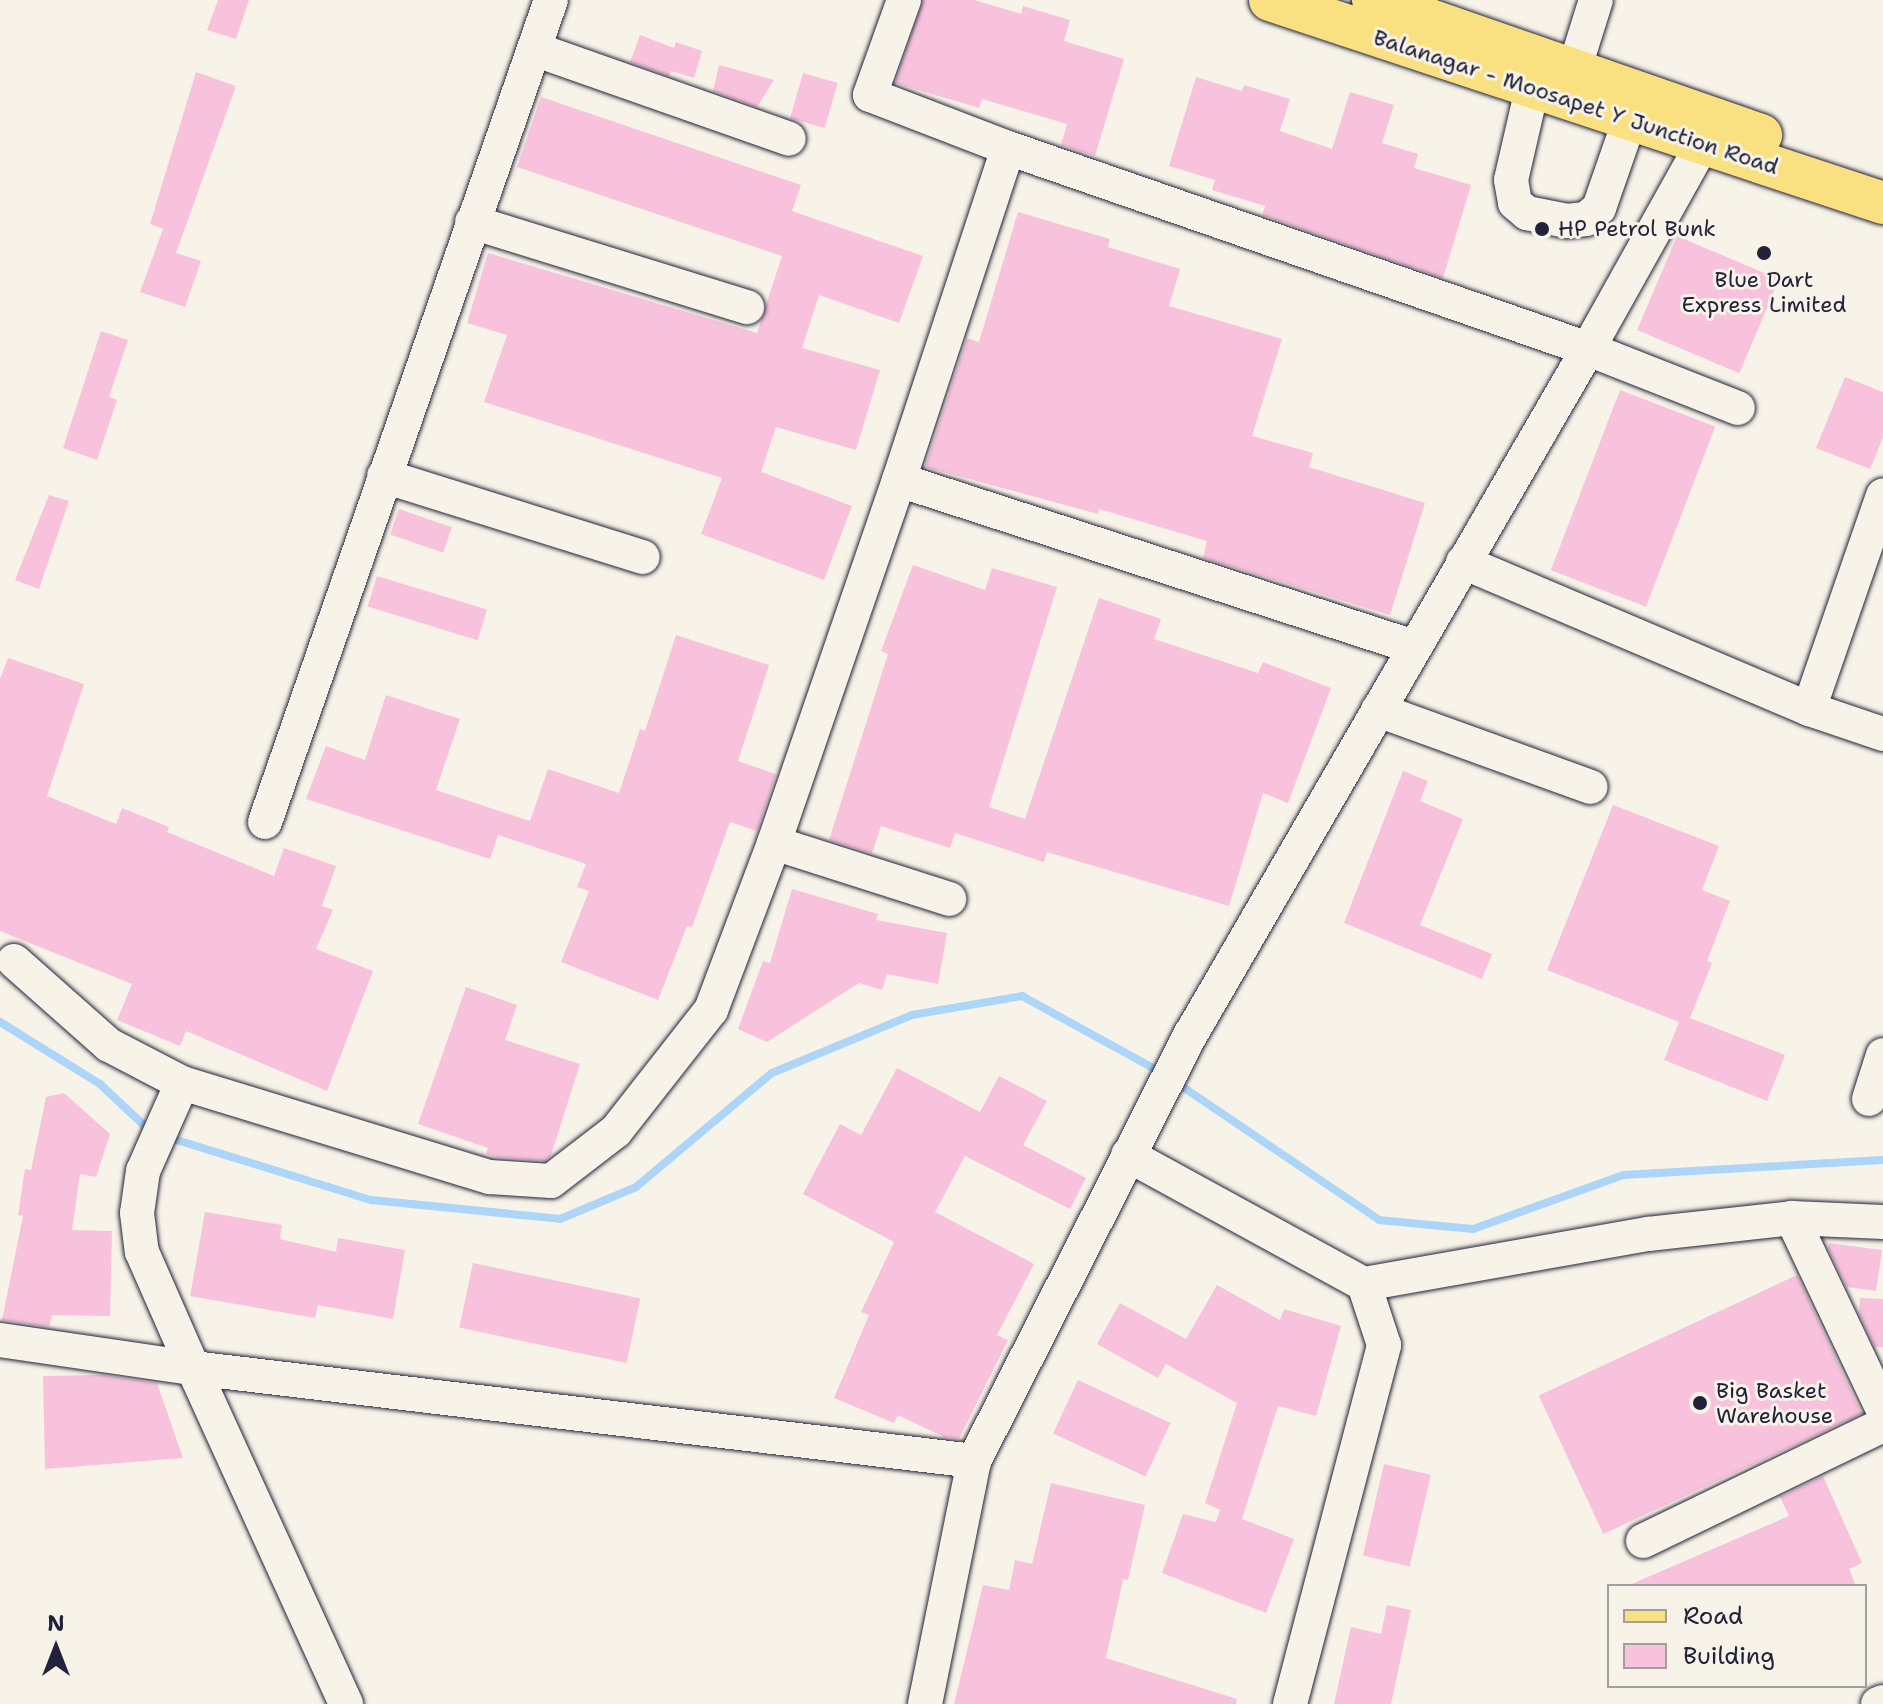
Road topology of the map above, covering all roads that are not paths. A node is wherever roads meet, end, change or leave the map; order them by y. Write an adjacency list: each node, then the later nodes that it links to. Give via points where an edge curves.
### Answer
1 (551, 0): 6 (street)
2 (904, 0): 12 (street, via 870,95)
3 (1270, 0): 8 (main road, Balanagar - Moosapet Y Junction Road)
4 (1373, 0): 7 (main road)
5 (1596, 0): 7 (street)
6 (534, 49): 10 (street); 15 (street)
7 (1574, 70): 13 (main road)
8 (1532, 89): 9 (main road, Balanagar - Moosapet Y Junction Road); 9 (street, via 1511,180 1515,203 1527,213 1567,221 1586,219 1599,208)
9 (1629, 122): 11 (main road, Balanagar - Moosapet Y Junction Road)
10 (789, 139)
11 (1702, 145): 14 (main road, Balanagar - Moosapet Y Junction Road); 17 (street)
12 (1008, 148): 17 (street); 20 (street)
13 (1883, 178)
14 (1883, 203)
15 (472, 222): 16 (street); 19 (street)
16 (747, 307)
17 (1588, 349): 18 (street); 23 (street)
18 (1738, 408)
19 (384, 476): 22 (street); 29 (street)
20 (899, 480): 24 (street); 30 (street)
21 (1883, 495): 25 (street)
22 (643, 557)
23 (1463, 562): 24 (street); 25 (street)
24 (1414, 647): 26 (street)
25 (1809, 709): 27 (street)
26 (1378, 710): 28 (street); 36 (street, via 1191,1034)
27 (1883, 734)
28 (1591, 787)
29 (265, 822)
30 (774, 843): 31 (street); 34 (street, via 711,1010 616,1131 551,1181 490,1177)
31 (949, 899)
32 (14, 961): 34 (street, via 109,1045)
33 (1883, 1055): 35 (street)
34 (182, 1083): 41 (street, via 143,1171 137,1213 142,1252)
35 (1869, 1099)
36 (1128, 1155): 39 (street); 44 (street)
37 (1792, 1218): 38 (street); 39 (street, via 1648,1234); 42 (street)
38 (1883, 1222)
39 (1364, 1284): 48 (street, via 1384,1345)
40 (0, 1340): 41 (street)
41 (193, 1368): 44 (street); 46 (street)
42 (1883, 1410)
43 (1883, 1425): 45 (street)
44 (974, 1461): 47 (street)
45 (1643, 1541)
46 (346, 1704)
47 (925, 1704)
48 (1290, 1704)

